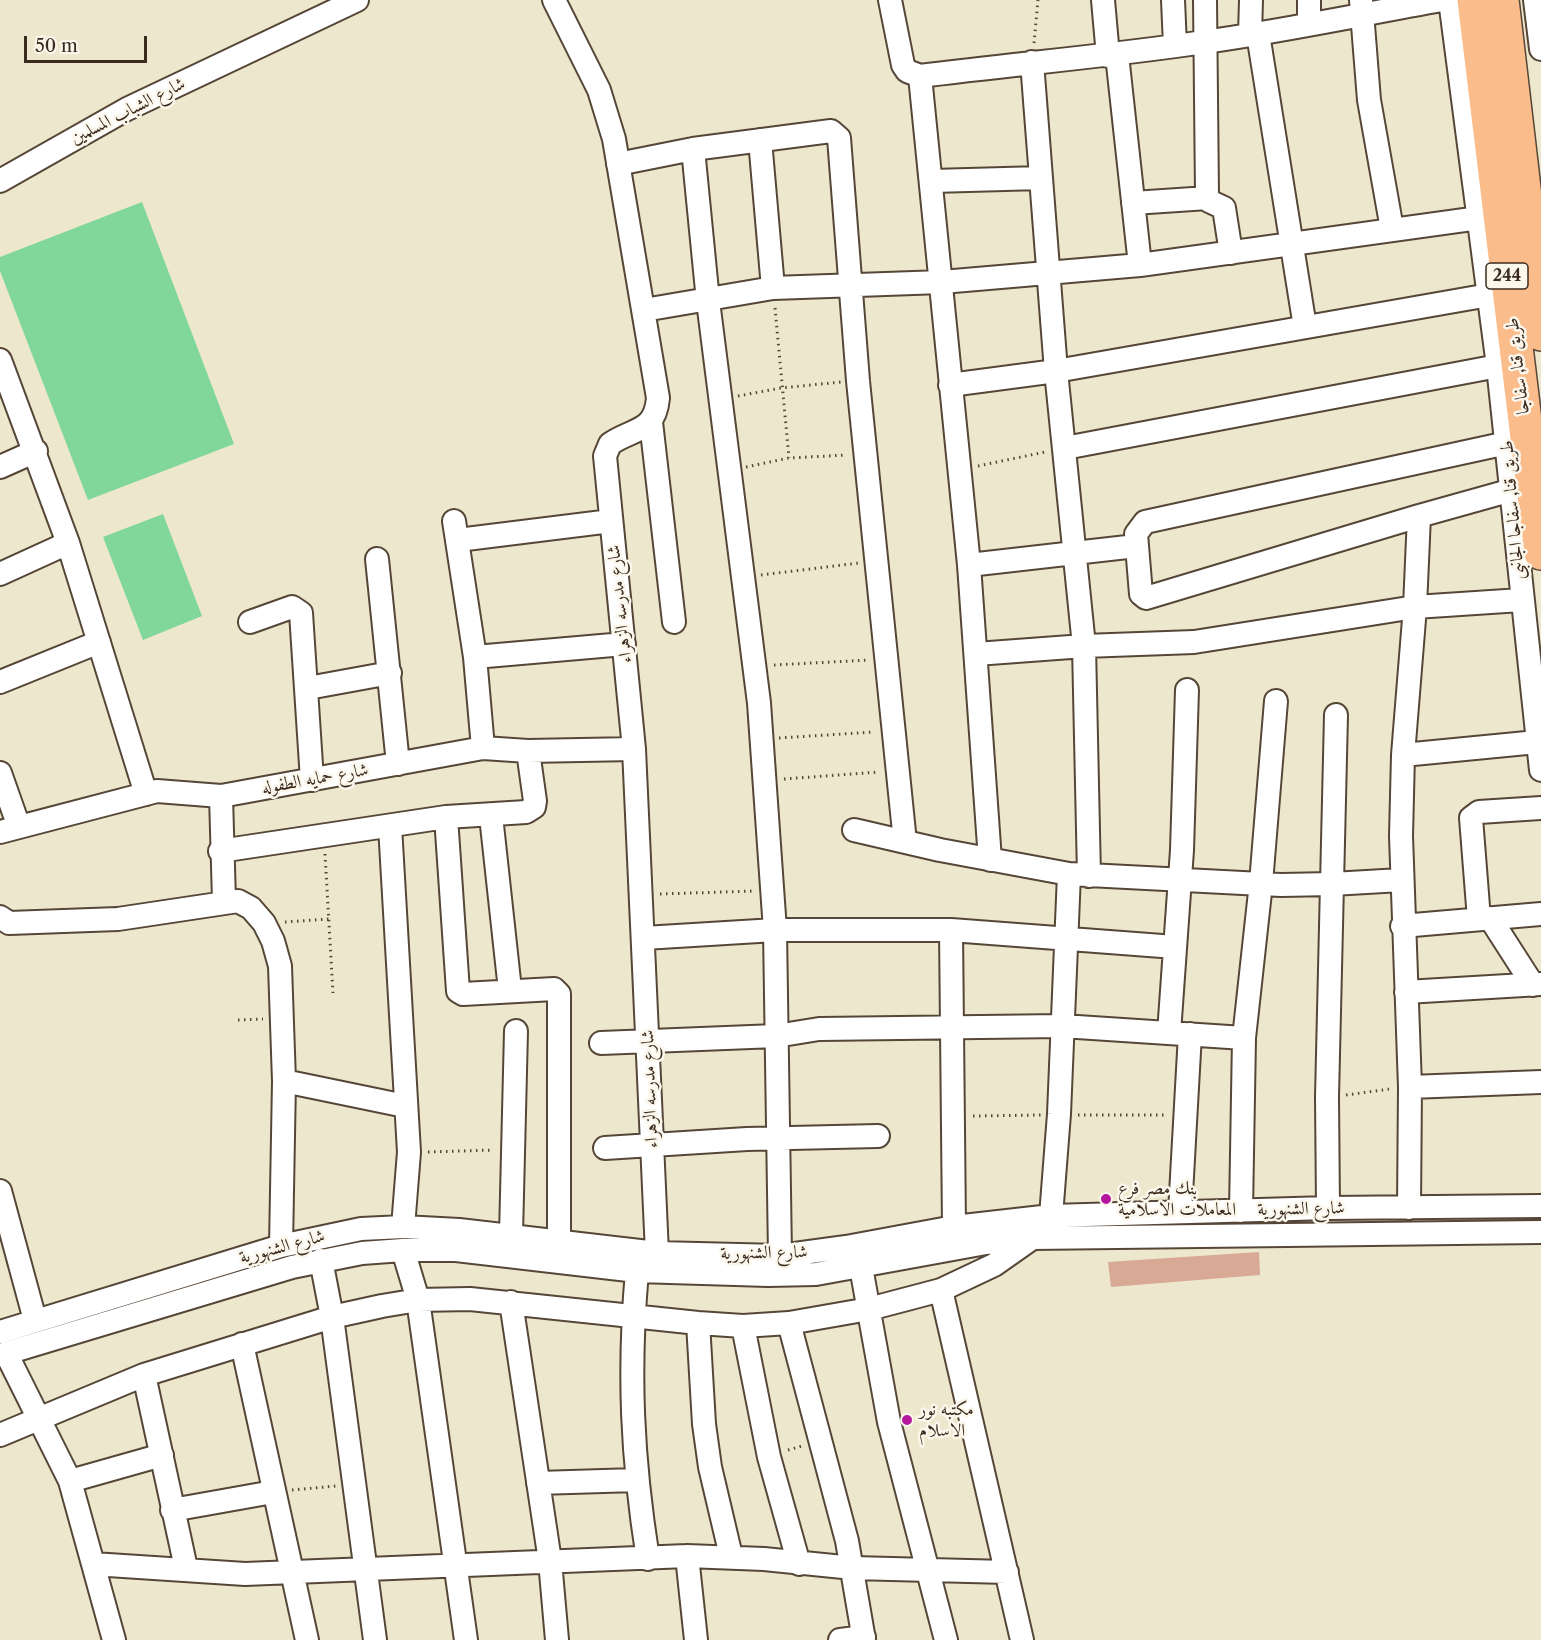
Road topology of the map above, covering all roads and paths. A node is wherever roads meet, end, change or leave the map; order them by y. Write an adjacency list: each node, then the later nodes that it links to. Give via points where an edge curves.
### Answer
1 (357, 0): 29 (street, شارع الشباب المسلمين, via 127,109)
2 (554, 0): 27 (street, via 599,90)
3 (890, 0): 23 (street, via 903,65)
4 (1038, 0): 22 (path)
5 (1103, 0): 21 (street)
6 (1173, 0): 19 (street)
7 (1205, 0): 18 (street)
8 (1251, 0): 17 (street)
9 (1309, 0): 16 (street)
10 (1442, 0): 15 (street)
11 (1450, 0): 33 (street, طريق قنا, سفاجا الجانبى)
12 (1474, 0): 69 (highway, طريق قنا, سفاجا / 244)
13 (1502, 0): 26 (highway, طريق قنا, سفاجا / 244)
14 (1535, 0): 20 (street)
15 (1361, 7): 16 (street); 34 (street, via 1369,100)
16 (1309, 24): 17 (street)
17 (1254, 35): 18 (street); 35 (street)
18 (1207, 42): 19 (street); 31 (street)
19 (1175, 46): 21 (street)
20 (1541, 49)
21 (1112, 55): 22 (street); 32 (street)
22 (1032, 62): 23 (street); 28 (street)
23 (920, 76): 30 (street)
24 (760, 140): 25 (street); 40 (street, via 831,131 839,138); 41 (street)
25 (693, 149): 27 (street); 43 (street)
26 (1531, 155): 46 (highway, طريق قنا, سفاجا / 244)
27 (618, 164): 44 (street)
28 (1041, 178): 30 (street); 38 (street)
29 (0, 181)
30 (932, 181): 39 (street)
31 (1208, 198): 32 (street); 36 (street, via 1224,208)
32 (1133, 203): 37 (street)
33 (1479, 218): 34 (street); 42 (street, طريق قنا, سفاجا الجانبى)
34 (1392, 229): 35 (street)
35 (1293, 242): 36 (street); 45 (street)
36 (1230, 253): 37 (street)
37 (1140, 265): 38 (street)
38 (1048, 273): 39 (street); 49 (street)
39 (942, 282): 40 (street); 51 (street)
40 (850, 286): 41 (street); 50 (street)
41 (773, 288): 43 (street); 52 (path)
42 (1489, 295): 45 (street); 48 (street, طريق قنا, سفاجا الجانبى)
43 (708, 301): 44 (street); 53 (street)
44 (644, 310): 54 (street, via 658,398)
45 (1305, 327): 49 (street)
46 (1541, 334)
47 (0, 360): 57 (street)
48 (1498, 366): 55 (street, طريق قنا, سفاجا الجانبى); 56 (street)
49 (1056, 371): 51 (street); 56 (street)
50 (858, 381): 52 (path); 58 (street)
51 (950, 385): 62 (street)
52 (781, 388): 53 (path); 59 (path)
53 (721, 399): 61 (street)
54 (651, 422): 65 (street, شارع مدرسه الزهراء, via 615,440 606,450); 78 (street)
55 (1507, 443): 63 (street, طريق قنا, سفاجا الجانبى); 67 (street, via 1145,522 1136,534)
56 (1065, 448): 62 (path); 68 (street)
57 (36, 451): 60 (street); 66 (street)
58 (866, 454): 59 (path); 71 (street)
59 (789, 458): 61 (path)
60 (0, 467)
61 (729, 470): 74 (street)
62 (960, 470): 72 (street)
63 (1512, 490): 64 (street); 75 (street, طريق قنا, سفاجا الجانبى)
64 (1419, 516): 67 (street, via 1146,598 1141,594); 76 (street)
65 (611, 521): 80 (street, شارع مدرسه الزهراء); 83 (street, via 456,531)
66 (68, 543): 73 (street); 79 (street)
67 (1136, 546): 68 (street)
68 (1074, 551): 72 (street); 81 (street)
69 (1541, 552)
70 (377, 559): 86 (street)
71 (876, 561): 74 (path); 84 (street)
72 (969, 565): 82 (street)
73 (0, 574)
74 (745, 578): 85 (street)
75 (1521, 600): 76 (street); 94 (street, طريق قنا, سفاجا الجانبى)
76 (1415, 607): 81 (street, via 1194,642); 98 (street)
77 (250, 622): 88 (street, via 298,608)
78 (674, 622)
79 (99, 642): 87 (street); 105 (street)
80 (624, 644): 83 (street); 96 (street, شارع مدرسه الزهراء)
81 (1084, 646): 82 (street); 117 (street)
82 (976, 654): 116 (street)
83 (475, 657): 95 (street)
84 (886, 660): 85 (path); 92 (street)
85 (756, 666): 93 (street)
86 (390, 673): 88 (street); 99 (street)
87 (0, 682)
88 (308, 688): 103 (street)
89 (1187, 690): 118 (street)
90 (1276, 702): 120 (street)
91 (1336, 715): 121 (street)
92 (894, 731): 93 (path); 101 (street)
93 (762, 738): 104 (street)
94 (1537, 742): 98 (street); 100 (street, طريق قنا, سفاجا الجانبى)
95 (483, 748): 97 (street, شارع حمايه الطفوله); 99 (street, شارع حمايه الطفوله)
96 (634, 749): 97 (street, شارع حمايه الطفوله); 123 (street, شارع مدرسه الزهراء)
97 (528, 751): 108 (street, via 534,807 526,812)
98 (1403, 755): 119 (street)
99 (398, 764): 103 (street, شارع حمايه الطفوله)
100 (1541, 770)
101 (899, 771): 104 (path); 114 (street)
102 (0, 774): 111 (street)
103 (312, 780): 106 (street, شارع حمايه الطفوله)
104 (764, 780): 122 (street)
105 (146, 794): 106 (street, شارع حمايه الطفوله, via 169,790); 111 (street, شارع حمايه الطفوله)
106 (220, 796): 115 (street)
107 (1541, 808): 127 (street, via 1479,812 1471,818)
108 (491, 816): 109 (street); 137 (street)
109 (446, 818): 110 (street); 137 (street, via 458,991 463,994)
110 (390, 826): 113 (street); 154 (street)
111 (10, 830)
112 (854, 830): 114 (street)
113 (324, 835): 115 (street); 128 (path)
114 (905, 842): 116 (street)
115 (220, 851): 124 (street)
116 (990, 860): 117 (street)
117 (1079, 875): 118 (street); 134 (street)
118 (1180, 878): 120 (street); 135 (street)
119 (1401, 880): 121 (street); 130 (street)
120 (1261, 884): 121 (street); 147 (street)
121 (1332, 884): 153 (street)
122 (772, 890): 123 (path); 131 (street)
123 (642, 894): 133 (street, شارع مدرسه الزهراء)
124 (224, 902): 126 (street, via 118,919 9,923); 129 (street, via 238,901 251,908)
125 (1541, 914): 127 (street)
126 (0, 917)
127 (1484, 918): 130 (street); 136 (street)
128 (329, 919): 129 (path); 139 (path)
129 (264, 923): 140 (street, via 280,966)
130 (1402, 926): 138 (street)
131 (775, 930): 132 (street); 133 (street); 146 (street)
132 (951, 930): 134 (street); 143 (street)
133 (644, 938): 148 (street, شارع مدرسه الزهراء)
134 (1065, 939): 135 (street); 142 (street)
135 (1175, 947): 145 (street)
136 (1537, 985): 138 (street)
137 (510, 990): 173 (street, via 554,989 559,994)
138 (1406, 992): 152 (street)
139 (333, 993)
140 (280, 1018): 141 (path); 150 (street)
141 (238, 1020)
142 (1062, 1026): 143 (street); 145 (street); 167 (street)
143 (954, 1027): 146 (street, via 819,1029); 168 (street)
144 (516, 1030): 159 (street)
145 (1180, 1034): 147 (street); 166 (street)
146 (776, 1036): 148 (street); 156 (street)
147 (1244, 1038): 165 (street)
148 (649, 1041): 149 (street); 157 (street, شارع مدرسه الزهراء)
149 (602, 1043)
150 (284, 1081): 154 (street); 174 (street)
151 (1541, 1082): 152 (street)
152 (1410, 1087): 153 (path); 164 (street)
153 (1327, 1097): 163 (street)
154 (405, 1106): 160 (street)
155 (878, 1136): 156 (street)
156 (776, 1138): 157 (street); 176 (street)
157 (652, 1145): 158 (street); 175 (street, شارع مدرسه الزهراء)
158 (605, 1148)
159 (514, 1150): 160 (path); 170 (street)
160 (409, 1152): 171 (street)
161 (0, 1191): 186 (street)
162 (1541, 1206): 164 (street, شارع الشنهورية)
163 (1329, 1208): 164 (street, شارع الشنهورية); 165 (street, شارع الشنهورية)
164 (1408, 1208)
165 (1241, 1211): 166 (street, شارع الشنهورية)
166 (1180, 1212): 167 (street, شارع الشنهورية)
167 (1051, 1216): 168 (street, شارع الشنهورية)
168 (954, 1227): 176 (street, شارع الشنهورية)
169 (1541, 1232): 172 (street, شارع الشنهورية)
170 (511, 1235): 171 (street, شارع الشنهورية); 173 (street, شارع الشنهورية)
171 (403, 1238): 174 (street, شارع الشنهورية, via 361,1229); 177 (street, شارع الشنهورية); 179 (street, شارع الشنهورية, via 456,1250); 181 (street)
172 (1032, 1238): 178 (street, شارع الشنهورية); 180 (street, via 993,1265)
173 (559, 1240): 175 (street, شارع الشنهورية)
174 (281, 1246): 186 (street, شارع الشنهورية)
175 (657, 1253): 176 (street, شارع الشنهورية)
176 (780, 1256)
177 (321, 1260): 185 (street); 191 (street, شارع الشنهورية)
178 (861, 1267): 179 (street, شارع الشنهورية, via 816,1274 768,1275); 183 (street)
179 (637, 1271): 184 (street)
180 (941, 1290): 183 (street); 216 (street)
181 (418, 1300): 182 (street); 185 (street); 210 (street)
182 (511, 1302): 184 (street); 200 (street)
183 (869, 1309): 188 (street); 214 (street, via 889,1422)
184 (633, 1316): 187 (street); 198 (street, via 632,1426)
185 (332, 1317): 190 (street); 201 (street)
186 (35, 1320): 191 (street, شارع الشنهورية)
187 (698, 1323): 189 (street); 205 (street, via 707,1446)
188 (789, 1323): 189 (street); 195 (street)
189 (743, 1326): 197 (street)
190 (242, 1344): 192 (street); 202 (street)
191 (2, 1347): 193 (street)
192 (144, 1375): 193 (street); 196 (street)
193 (39, 1420): 194 (street); 199 (street)
194 (0, 1435)
195 (820, 1440): 197 (path); 212 (street)
196 (162, 1455): 199 (street); 203 (street)
197 (769, 1456): 209 (street)
198 (636, 1480): 200 (street); 206 (street)
199 (70, 1481): 208 (street)
200 (538, 1483): 207 (street)
201 (356, 1484): 202 (path); 213 (street)
202 (273, 1492): 203 (street); 215 (street)
203 (172, 1510): 211 (street)
204 (687, 1556): 205 (street); 206 (street); 223 (street)
205 (731, 1556): 209 (street)
206 (648, 1559): 207 (street)
207 (550, 1562): 210 (street); 222 (street)
208 (93, 1564): 211 (street); 218 (street)
209 (799, 1564): 212 (street)
210 (455, 1566): 213 (street); 221 (street)
211 (186, 1568): 215 (street, via 245,1574)
212 (853, 1568): 214 (street); 217 (street)
213 (365, 1570): 215 (street); 220 (street)
214 (930, 1571): 216 (street); 225 (street)
215 (292, 1572): 219 (street)
216 (1007, 1572): 226 (street)
217 (864, 1639): 224 (street)
218 (114, 1640)
219 (307, 1640)
220 (375, 1640)
221 (466, 1640)
222 (557, 1640)
223 (696, 1640)
224 (840, 1640)
225 (946, 1640)
226 (1022, 1640)

